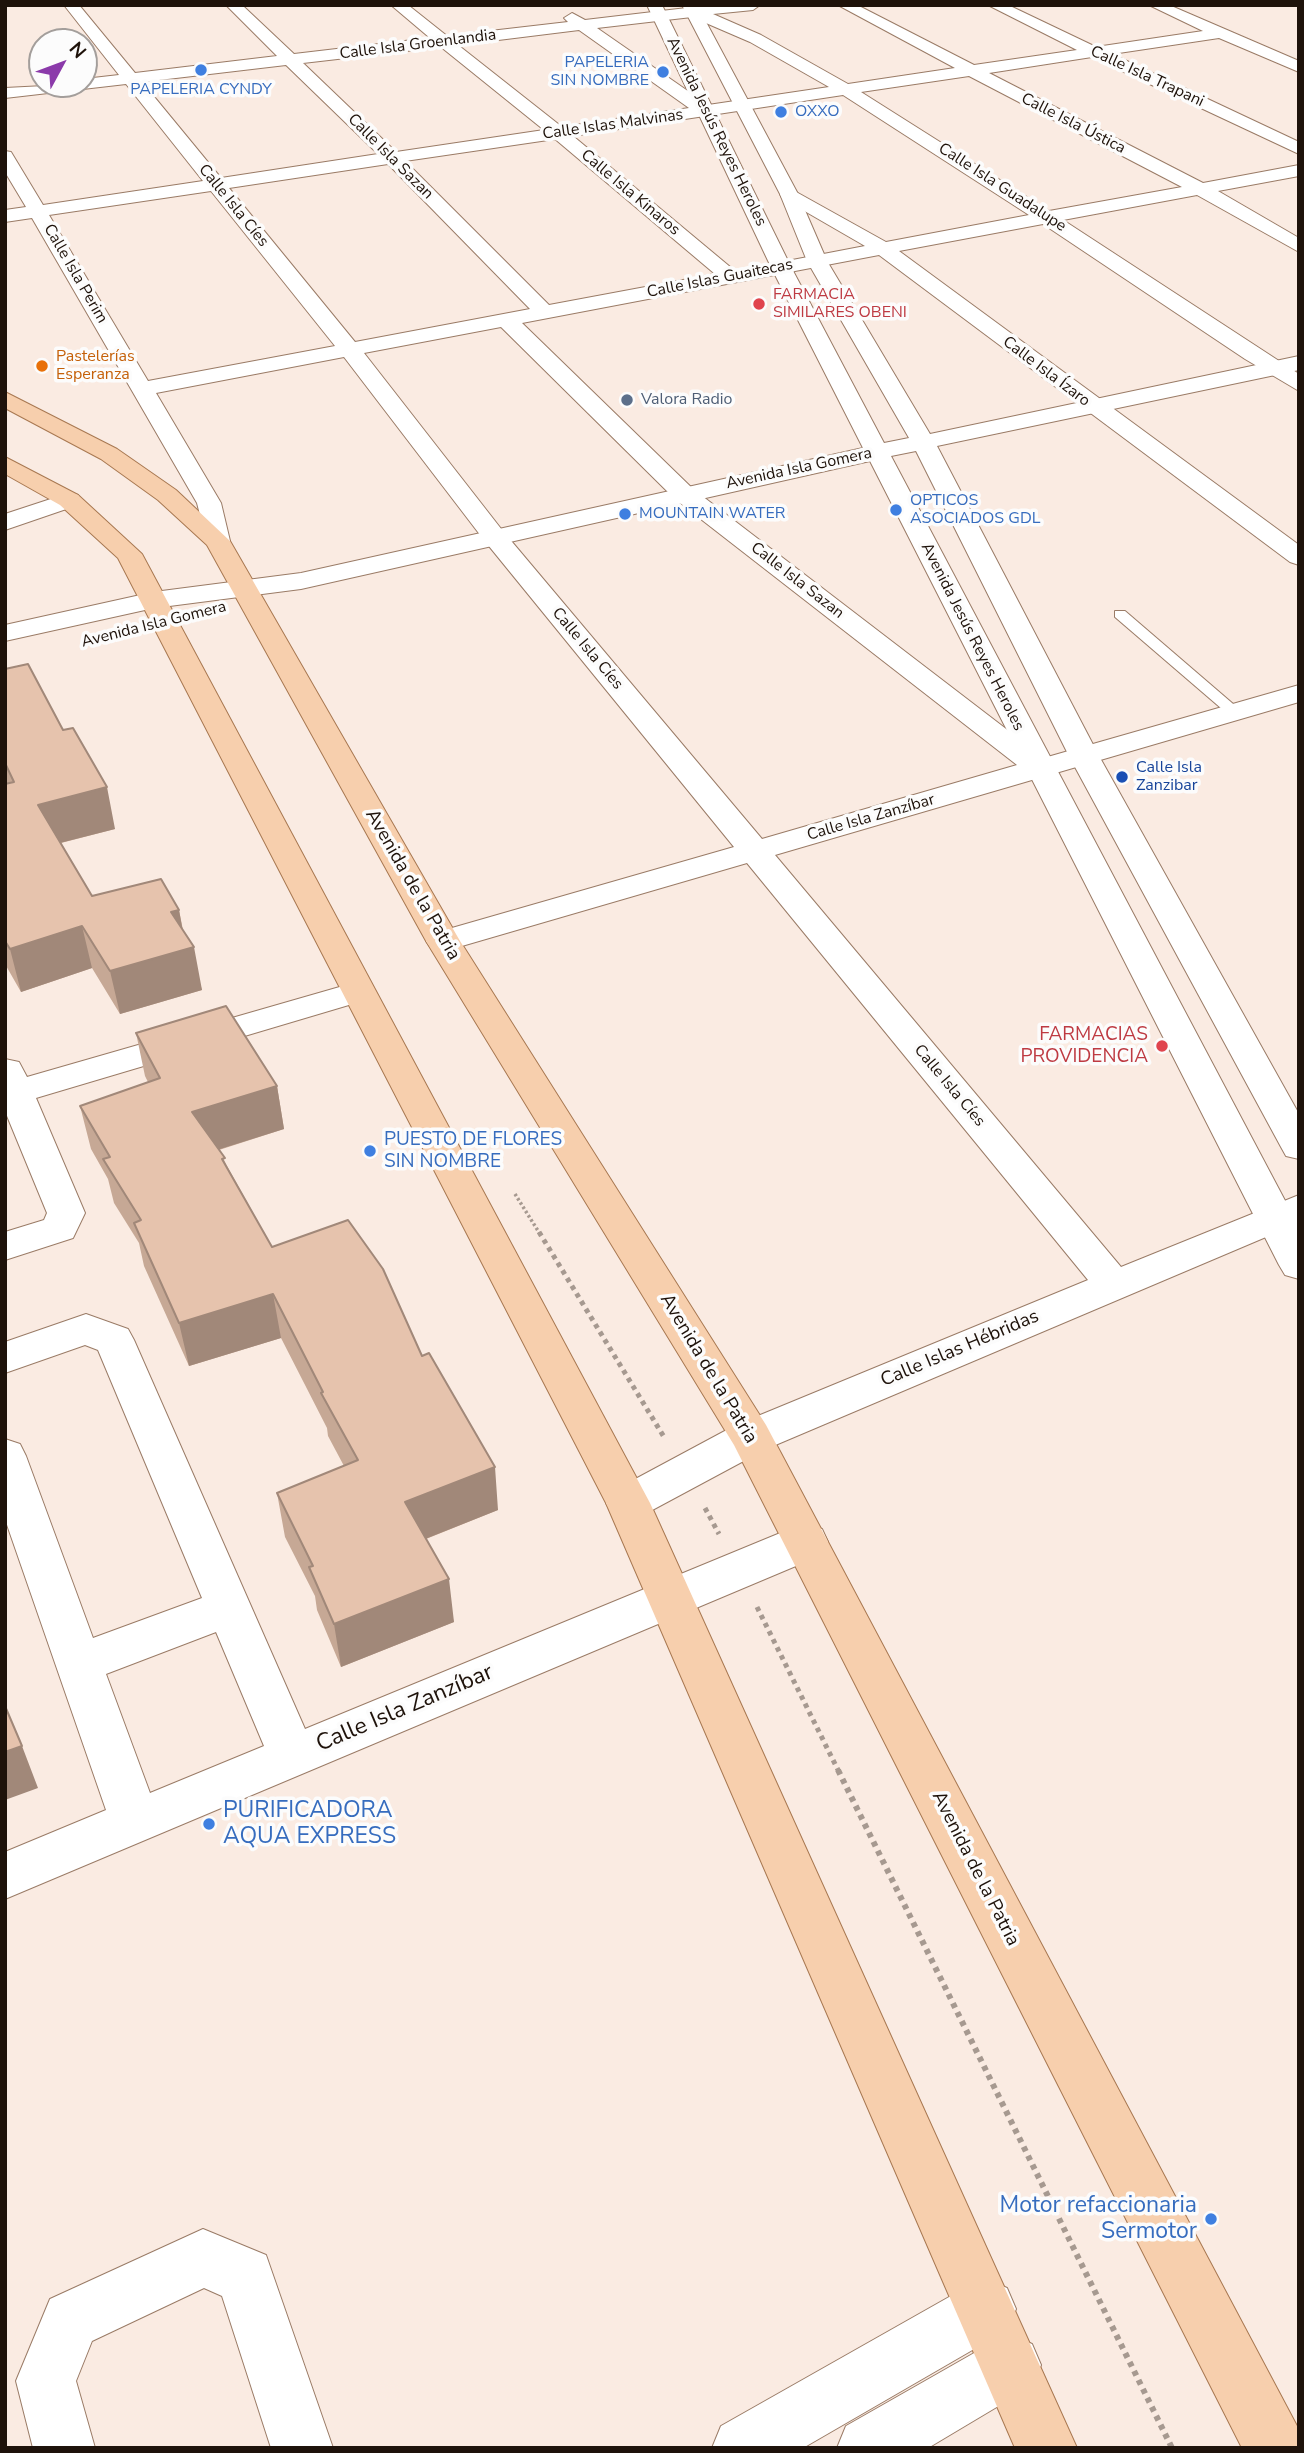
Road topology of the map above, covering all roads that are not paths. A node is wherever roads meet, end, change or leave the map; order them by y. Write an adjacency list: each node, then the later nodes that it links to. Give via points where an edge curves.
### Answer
1 (71, 5): 18 (street, Calle Isla Cíes)
2 (233, 5): 15 (street, Calle Isla Sazan)
3 (398, 5): 13 (street, Calle Isla Kinaros)
4 (753, 5): 8 (street, Calle Isla Groenlandia)
5 (845, 5): 17 (street, Calle Isla Ústica)
6 (995, 5): 14 (street, Calle Isla Trapani)
7 (1165, 6): 12 (street)
8 (691, 9): 9 (street, Calle Isla Groenlandia); 21 (street, Calle Isla Guadalupe, via 738,29); 23 (street, Avenida Jesús Reyes Heroles)
9 (657, 11): 11 (street, Calle Isla Groenlandia); 24 (street, Avenida Jesús Reyes Heroles)
10 (562, 12): 11 (street)
11 (582, 25): 13 (street, Calle Isla Groenlandia); 24 (street)
12 (1221, 33): 14 (street, Calle Islas Malvinas); 16 (street)
13 (442, 42): 15 (street, Calle Isla Groenlandia); 25 (street, Calle Isla Kinaros)
14 (1094, 52): 17 (street, Calle Islas Malvinas); 26 (street, Calle Isla Trapani)
15 (292, 60): 18 (street, Calle Isla Groenlandia); 28 (street, Calle Isla Sazan)
16 (1299, 67)
17 (970, 71): 21 (street, Calle Islas Malvinas); 31 (street, Calle Isla Ústica)
18 (131, 78): 19 (street, Calle Isla Groenlandia); 30 (street, Calle Isla Cíes)
19 (98, 82)
20 (28, 90): 22 (street, Calle Isla Groenlandia)
21 (846, 90): 23 (street, Calle Islas Malvinas); 35 (street, Calle Isla Guadalupe)
22 (5, 93)
23 (743, 105): 24 (street, Calle Islas Malvinas); 32 (street, Avenida Jesús Reyes Heroles)
24 (705, 111): 25 (street, Calle Islas Malvinas); 39 (street, Avenida Jesús Reyes Heroles)
25 (559, 133): 28 (street, Calle Islas Malvinas); 40 (street, Calle Isla Kinaros)
26 (1299, 149)
27 (5, 156): 33 (street, Calle Isla Perim)
28 (392, 158): 30 (street, Calle Islas Malvinas); 41 (street, Calle Isla Sazan)
29 (1299, 170): 31 (street, Calle Islas Guaitecas)
30 (216, 184): 33 (street, Calle Islas Malvinas); 43 (street, Calle Isla Cíes)
31 (1199, 188): 35 (street, Calle Islas Guaitecas); 36 (street, Calle Isla Ústica)
32 (789, 194): 37 (street, Calle Isla Ízaro); 38 (street, Avenida Jesús Reyes Heroles)
33 (39, 211): 34 (street, Calle Islas Malvinas); 47 (street, Calle Isla Perim)
34 (5, 216)
35 (1048, 217): 37 (street, Calle Islas Guaitecas); 45 (street, Calle Isla Guadalupe)
36 (1299, 246)
37 (882, 248): 38 (street, Calle Islas Guaitecas); 49 (street, Calle Isla Ízaro)
38 (817, 261): 39 (street, Calle Islas Guaitecas); 50 (street, Avenida Jesús Reyes Heroles)
39 (782, 267): 40 (street, Calle Islas Guaitecas); 51 (street, Avenida Jesús Reyes Heroles)
40 (730, 277): 41 (street, Calle Islas Guaitecas)
41 (544, 312): 42 (street, Calle Islas Guaitecas)
42 (506, 320): 43 (street, Calle Islas Guaitecas); 53 (street, Calle Isla Sazan)
43 (349, 349): 47 (street, Calle Islas Guaitecas); 56 (street, Calle Isla Cíes)
44 (1299, 363): 45 (street, Avenida Isla Gomera)
45 (1275, 369): 46 (street, Calle Isla Guadalupe); 49 (street, Avenida Isla Gomera)
46 (1299, 384)
47 (141, 389): 57 (street, Calle Isla Perim, via 209,503)
48 (5, 400): 57 (main road, Avenida de la Patria, via 109,454 167,495)
49 (1093, 407): 50 (street, Avenida Isla Gomera); 58 (street, Calle Isla Ízaro)
50 (923, 442): 51 (street, Avenida Isla Gomera); 65 (street, Avenida Jesús Reyes Heroles)
51 (877, 452): 53 (street, Avenida Isla Gomera); 66 (street, Avenida Jesús Reyes Heroles)
52 (5, 464): 54 (main road)
53 (684, 494): 56 (street, Avenida Isla Gomera); 66 (street, Calle Isla Sazan)
54 (69, 500): 55 (street); 61 (main road, via 128,554)
55 (5, 523)
56 (493, 535): 59 (street, Avenida Isla Gomera); 67 (street, Calle Isla Cíes)
57 (217, 541): 59 (main road, Avenida de la Patria)
58 (1299, 557)
59 (248, 594): 61 (street, Avenida Isla Gomera); 68 (main road, Avenida de la Patria)
60 (1120, 614): 64 (lane)
61 (152, 618): 62 (street, Avenida Isla Gomera); 69 (main road)
62 (5, 633)
63 (1299, 693): 64 (street, Calle Isla Zanzíbar)
64 (1234, 712): 65 (street, Calle Isla Zanzíbar)
65 (1084, 756): 66 (street, Calle Isla Zanzíbar); 71 (street, Avenida Jesús Reyes Heroles)
66 (1040, 769): 67 (street, Calle Isla Zanzíbar); 72 (street, Avenida Jesús Reyes Heroles)
67 (755, 852): 68 (street, Calle Isla Zanzíbar); 75 (street, Calle Isla Cíes)
68 (443, 941): 77 (main road, Avenida de la Patria)
69 (352, 983): 70 (street); 79 (main road)
70 (9, 1077): 73 (street, via 66,1213 59,1229)
71 (1299, 1147)
72 (1287, 1214): 74 (street, Avenida Jesús Reyes Heroles); 75 (street, Calle Islas Hébridas)
73 (5, 1246)
74 (1299, 1265)
75 (1114, 1285): 77 (street, Calle Islas Hébridas)
76 (5, 1358): 82 (street, via 86,1329 114,1340)
77 (751, 1437): 79 (street, Calle Islas Hébridas); 80 (main road, Avenida de la Patria)
78 (5, 1456): 83 (street)
79 (628, 1503): 81 (main road)
80 (806, 1542): 81 (street, Calle Isla Zanzíbar); 94 (main road, Avenida de la Patria)
81 (670, 1599): 84 (street, Calle Isla Zanzíbar); 87 (main road)
82 (229, 1607): 83 (street); 84 (street)
83 (79, 1664): 85 (street)
84 (292, 1755): 85 (street, Calle Isla Zanzíbar)
85 (135, 1821): 86 (street, Calle Isla Zanzíbar)
86 (5, 1876)
87 (986, 2309): 88 (main road); 91 (street)
88 (1011, 2365): 92 (street); 93 (main road)
89 (64, 2448): 90 (street, via 46,2381 71,2320 203,2258 244,2276)
90 (302, 2448)
91 (743, 2448)
92 (868, 2448)
93 (1046, 2448)
94 (1275, 2448)

